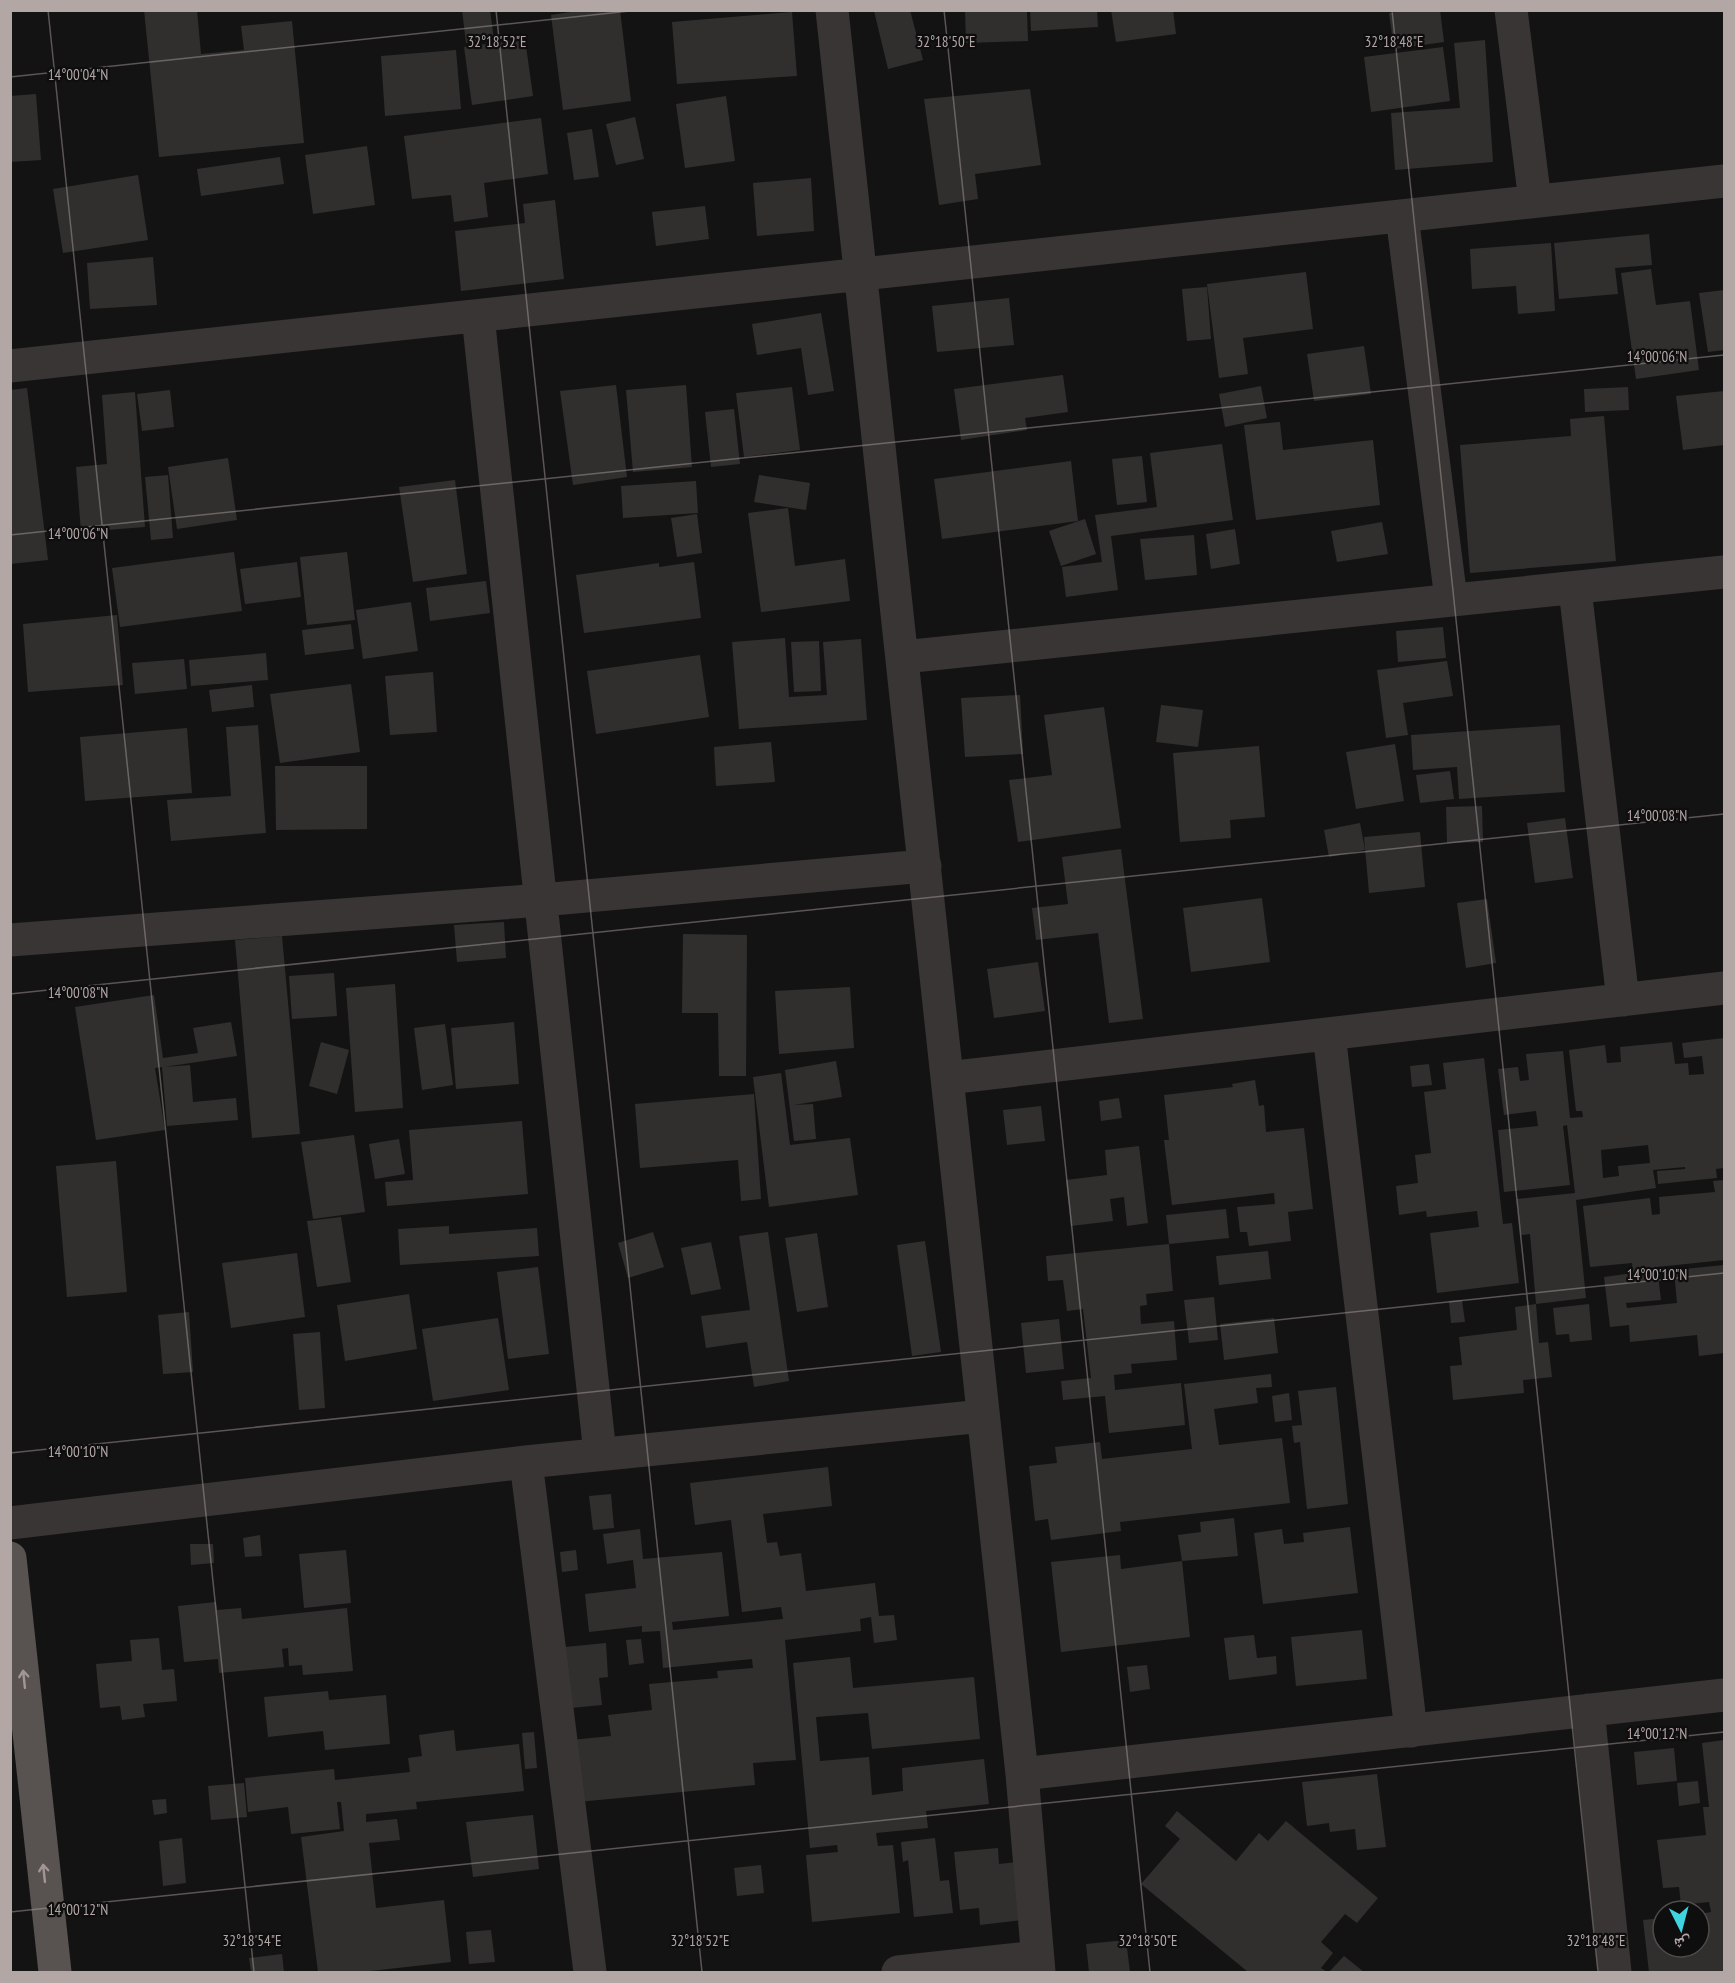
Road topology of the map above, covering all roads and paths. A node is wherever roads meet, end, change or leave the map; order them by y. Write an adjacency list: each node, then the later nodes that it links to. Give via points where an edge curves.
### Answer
1 (832, 10): 6 (street)
2 (1511, 10): 4 (street)
3 (1725, 181): 4 (street)
4 (1535, 201): 5 (street)
5 (1402, 216): 6 (street); 11 (street)
6 (862, 274): 7 (street); 12 (street)
7 (478, 316): 8 (street); 14 (street)
8 (10, 366)
9 (1725, 572): 10 (street)
10 (1575, 588): 11 (street); 17 (street)
11 (1451, 599): 12 (street)
12 (903, 657): 13 (street)
13 (925, 866): 14 (street); 19 (street)
14 (541, 900): 15 (street); 21 (street)
15 (10, 940)
16 (1725, 988): 17 (street)
17 (1623, 1000): 18 (street)
18 (1329, 1034): 19 (street); 27 (street)
19 (947, 1078): 20 (street)
20 (983, 1416): 21 (street); 28 (street)
21 (600, 1454): 22 (street)
22 (526, 1462): 23 (street); 31 (street)
23 (10, 1523)
24 (10, 1558): 30 (main road, one-way to 24)
25 (1725, 1695): 26 (street)
26 (1588, 1710): 27 (street); 33 (street)
27 (1411, 1731): 28 (street)
28 (1022, 1774): 29 (street)
29 (1038, 1965): 32 (street)
30 (55, 1972)
31 (590, 1972)
32 (898, 1972)
33 (1615, 1972)

